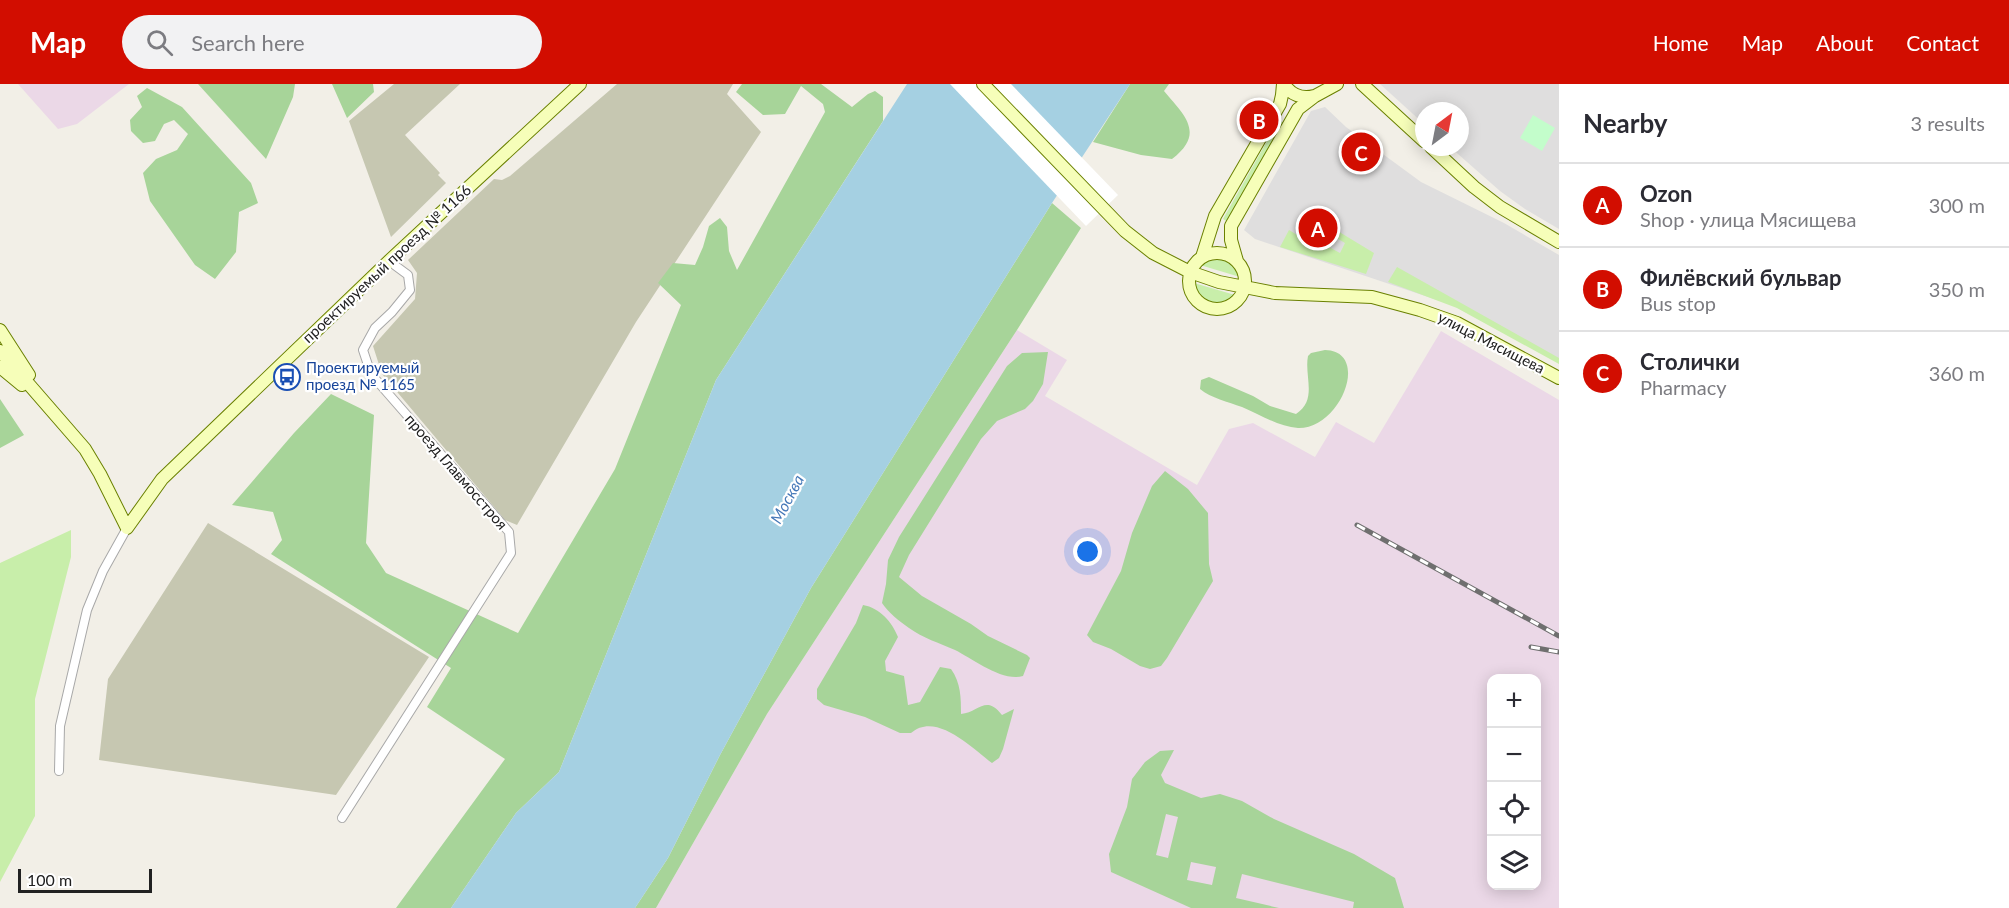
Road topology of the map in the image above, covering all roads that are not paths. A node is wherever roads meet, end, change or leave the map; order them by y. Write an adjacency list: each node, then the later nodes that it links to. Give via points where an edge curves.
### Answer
1 (580, 84): 11 (street, проектируемый проезд № 1166)
2 (984, 84): 13 (street, улица Мясищева, via 1139,243)
3 (1283, 84): 6 (street, via 1300,97); 10 (street, via 1280,104 1215,216)
4 (1337, 84): 6 (street)
5 (1362, 84): 7 (street)
6 (1322, 91): 12 (street, via 1298,109 1232,226)
7 (1415, 133)
8 (1441, 156): 9 (street, via 1500,207)
9 (1559, 242)
10 (1202, 256): 12 (street, via 1221,253); 13 (street)
11 (389, 261): 20 (street, проектируемый проезд № 1166, via 162,479); 22 (street, проезд Главмосстроя, via 408,275 410,290 375,328 363,350 370,374 509,532 511,553)
12 (1237, 261): 14 (street, via 1244,270)
13 (1190, 272): 14 (street, улица Мясищева); 14 (street, via 1191,291 1209,308 1227,308 1240,298)
14 (1244, 288): 18 (street, улица Мясищева, via 1300,295 1372,297 1420,310 1457,323)
15 (0, 330): 19 (street)
16 (0, 351): 19 (street)
17 (0, 367): 19 (street)
18 (1559, 378)
19 (52, 412): 20 (street, via 85,449)
20 (127, 528): 21 (street, via 87,610 60,726)
21 (59, 771)
22 (342, 818)

